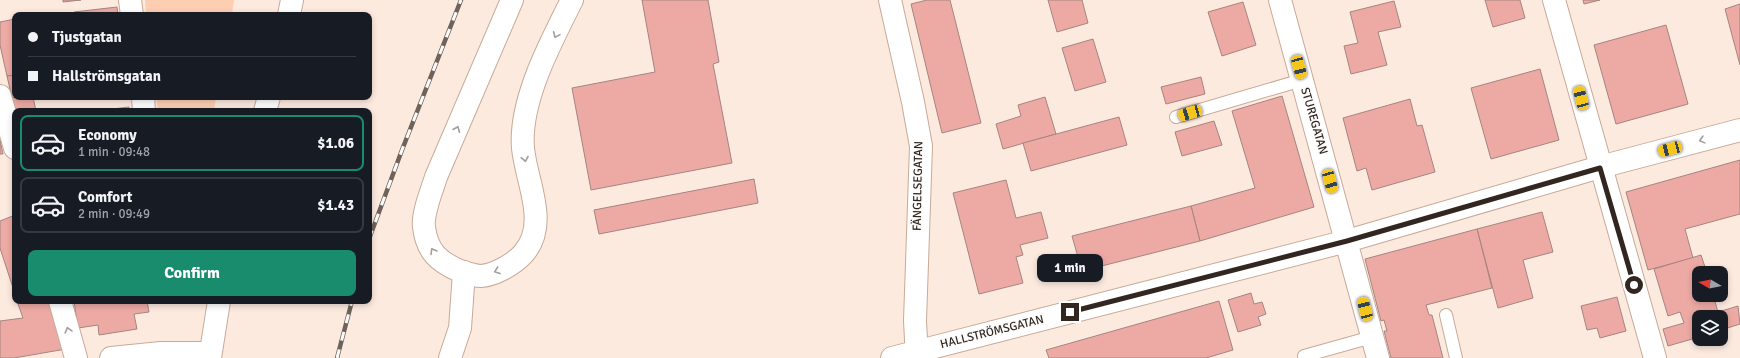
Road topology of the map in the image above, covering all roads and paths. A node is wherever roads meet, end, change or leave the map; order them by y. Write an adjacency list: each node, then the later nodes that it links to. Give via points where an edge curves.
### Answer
1 (130, 0): 8 (street)
2 (292, 0): 9 (street)
3 (512, 0): 17 (street, one-way to 3, via 442,263 434,255 424,226 428,202 436,177)
4 (572, 0): 17 (street, one-way to 17, via 529,96 524,120 523,148 535,208 535,229 531,242 523,254 502,270 480,276)
5 (890, 0): 22 (street, FÄNGELSEGATAN, via 921,146 916,268)
6 (1280, 0): 10 (street, STUREGATAN)
7 (1554, 0): 15 (street)
8 (132, 12)
9 (290, 12)
10 (1302, 80): 12 (lane); 16 (street, STUREGATAN)
11 (0, 96): 14 (street)
12 (1176, 117)
13 (1740, 130): 15 (street, HALLSTRÖMSGATAN, one-way to 15)
14 (12, 138)
15 (1600, 168): 16 (street, HALLSTRÖMSGATAN); 31 (street)
16 (1347, 241): 21 (street, STUREGATAN); 22 (street, HALLSTRÖMSGATAN)
17 (464, 272): 26 (street, via 460,328)
18 (61, 304): 24 (street, one-way to 18)
19 (219, 304): 23 (street)
20 (1446, 315): 30 (lane)
21 (1372, 336): 28 (lane); 29 (street, STUREGATAN)
22 (916, 355): 27 (street, HALLSTRÖMSGATAN)
23 (210, 356): 25 (street, via 161,353)
24 (76, 358)
25 (110, 358)
26 (450, 358)
27 (892, 358)
28 (1304, 358)
29 (1378, 358)
30 (1456, 358)
31 (1655, 358)

